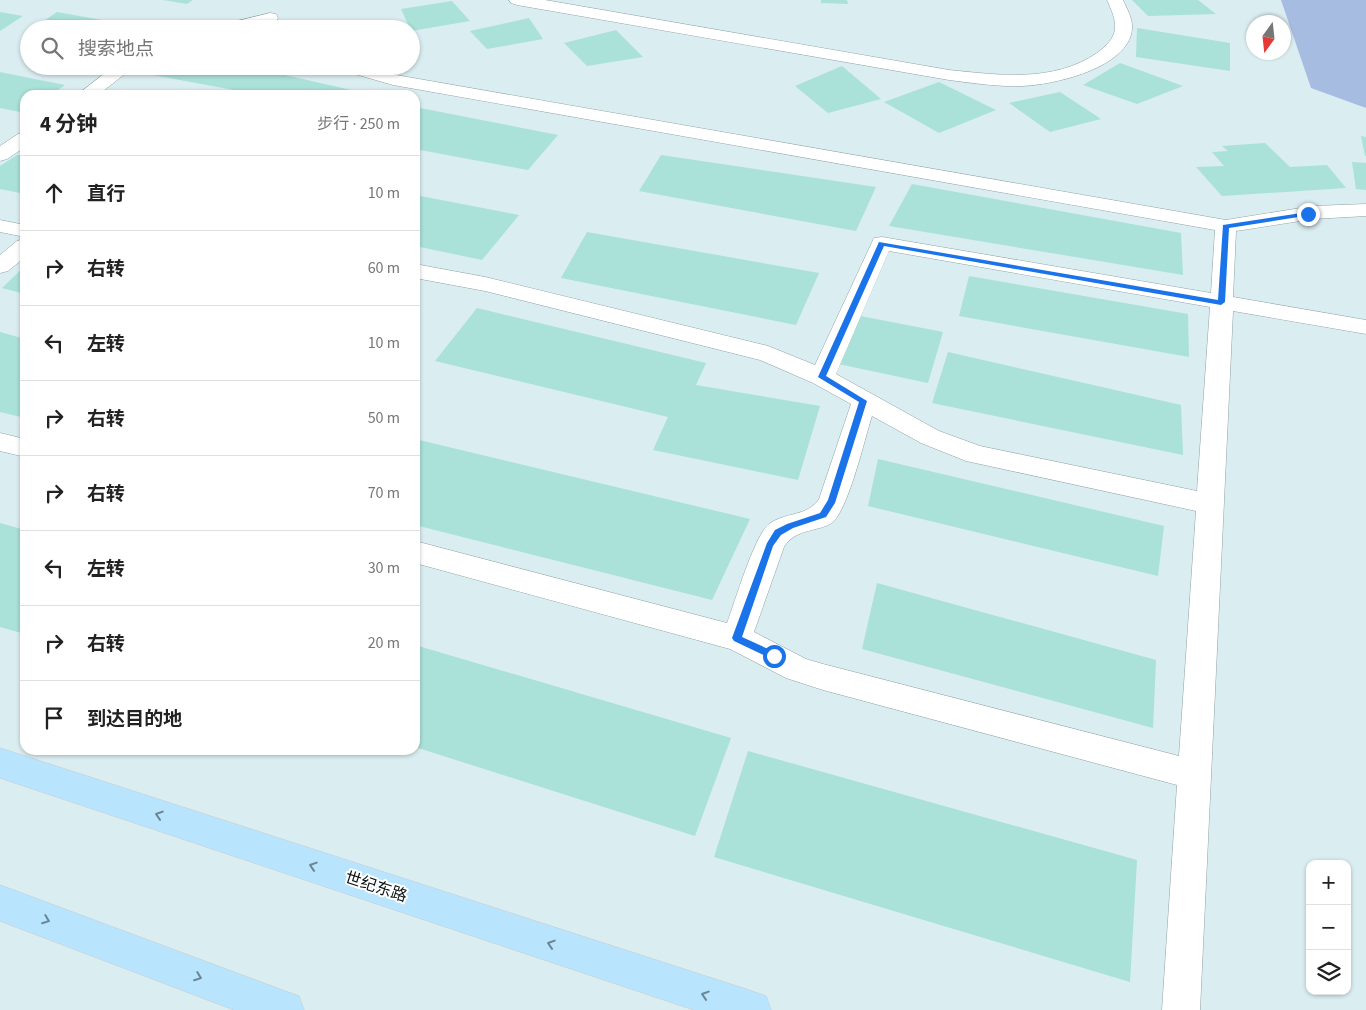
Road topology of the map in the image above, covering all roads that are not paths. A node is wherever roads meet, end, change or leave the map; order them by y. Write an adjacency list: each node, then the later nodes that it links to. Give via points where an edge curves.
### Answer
1 (517, 0): 2 (street, via 950,75 999,80 1060,76 1090,65 1111,51 1123,34 1123,19)
2 (1115, 0)
3 (114, 75): 5 (street)
4 (377, 75): 8 (street)
5 (93, 90)
6 (1366, 210): 8 (street, via 1308,214)
7 (0, 226): 9 (street)
8 (1226, 226): 13 (street)
9 (20, 230)
10 (20, 250): 11 (street)
11 (0, 266)
12 (420, 271): 15 (street, via 768,354)
13 (1221, 302): 14 (street); 15 (street, via 882,243); 19 (street)
14 (1366, 327)
15 (822, 377): 16 (street)
16 (864, 401): 19 (street, via 930,437 975,454); 21 (street, via 832,501 823,515 778,532 770,545)
17 (0, 442): 18 (street)
18 (20, 447)
19 (1210, 504): 23 (street)
20 (420, 553): 21 (street)
21 (737, 638): 23 (street, via 797,669)
22 (0, 763): 26 (main road, 世纪东路, one-way to 22)
23 (1195, 775): 27 (street)
24 (0, 903): 25 (main road, one-way to 25)
25 (266, 1007)
26 (752, 1010)
27 (1180, 1010)

